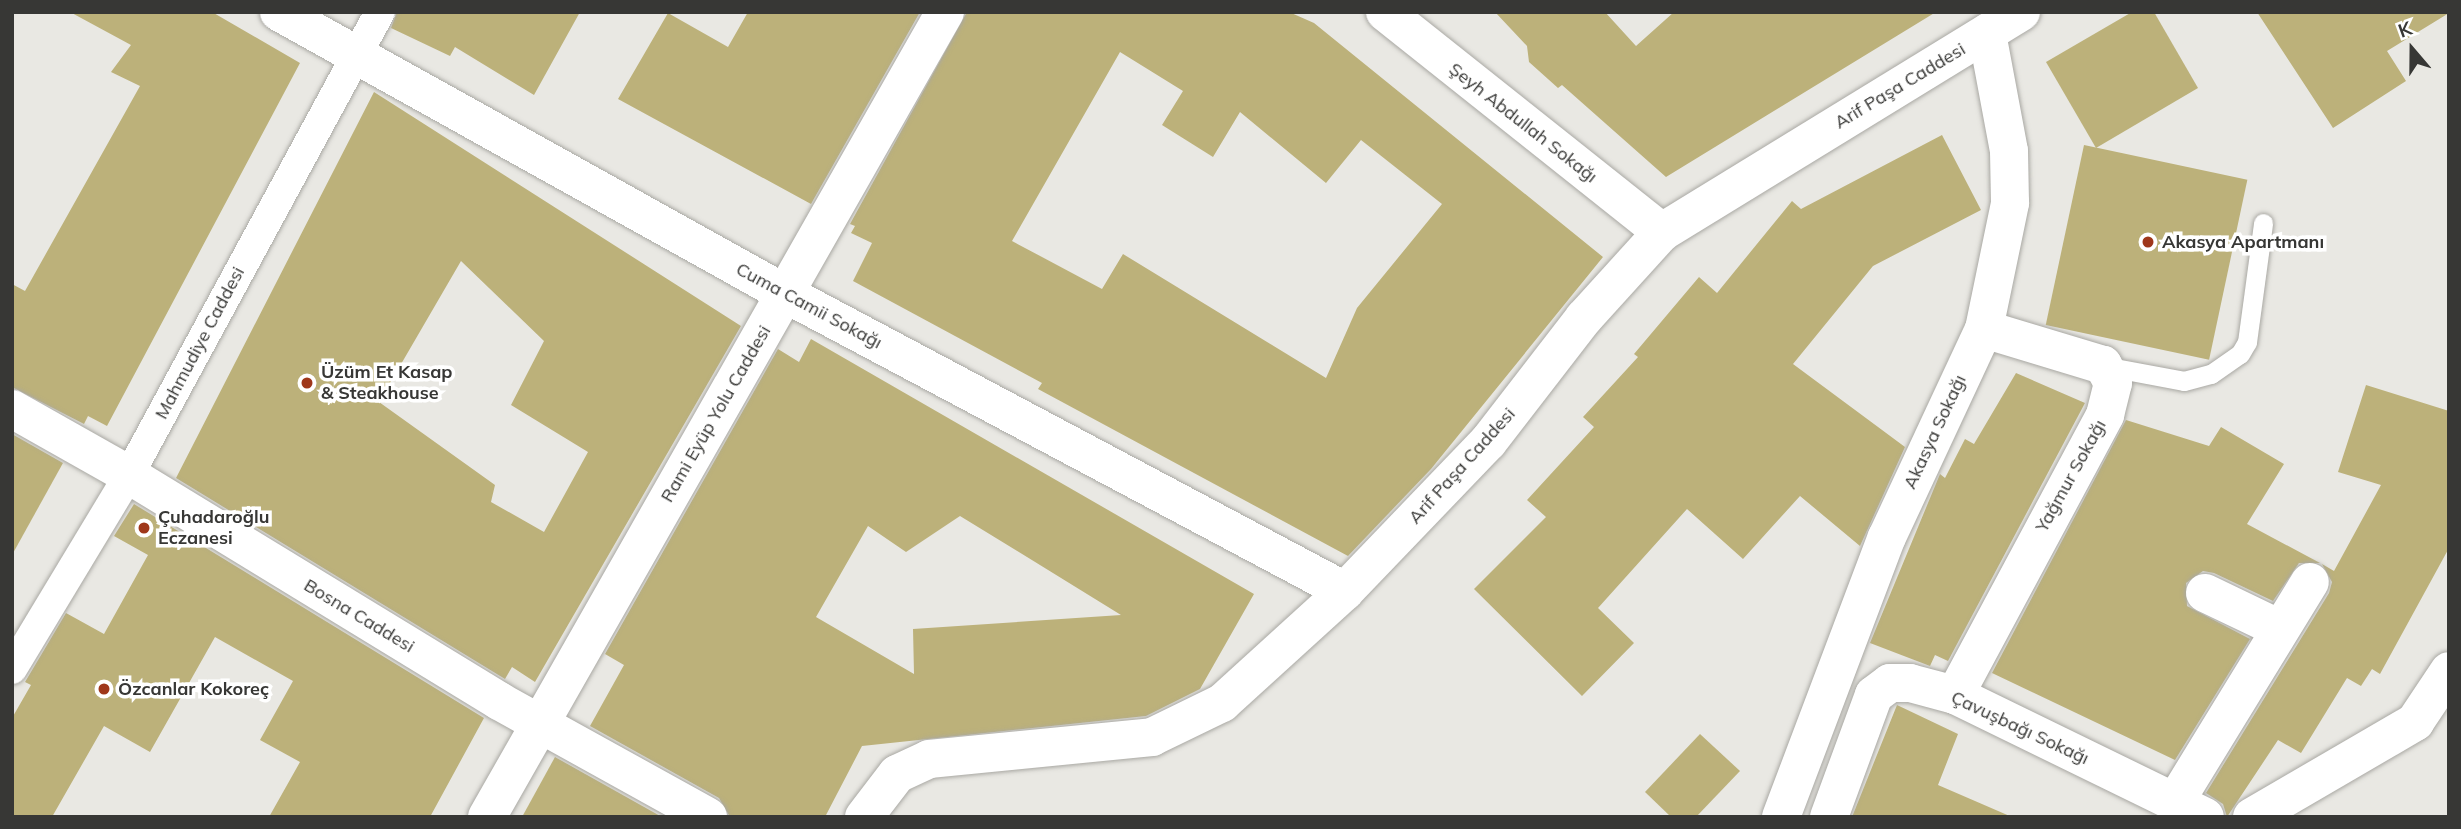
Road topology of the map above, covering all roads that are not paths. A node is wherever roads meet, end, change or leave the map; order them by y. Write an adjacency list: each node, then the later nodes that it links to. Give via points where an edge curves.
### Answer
1 (279, 12): 7 (street, Cuma Camii Sokağı)
2 (380, 12): 7 (street, Mahmudiye Caddesi)
3 (945, 12): 10 (street, Rami Eyüp Yolu Caddesi)
4 (1385, 12): 9 (street, Şeyh Abdullah Sokağı)
5 (2021, 12): 6 (street, Arif Paşa Caddesi)
6 (1987, 33): 9 (street, Arif Paşa Caddesi); 11 (street, Akasya Sokağı, via 2009,151 2010,203)
7 (355, 56): 10 (street, Cuma Camii Sokağı); 14 (street, Mahmudiye Caddesi)
8 (2263, 223): 12 (lane, via 2247,342 2240,354 2211,374 2184,381)
9 (1661, 232): 16 (street, Arif Paşa Caddesi, via 1584,318 1488,442)
10 (784, 293): 16 (street, Cuma Camii Sokağı); 22 (street, Rami Eyüp Yolu Caddesi)
11 (1984, 329): 12 (street); 27 (street, Akasya Sokağı, via 1887,537)
12 (2104, 365): 21 (street, Yağmur Sokağı, via 2113,383 2105,415)
13 (12, 409): 14 (street, Bosna Caddesi)
14 (129, 475): 19 (street, Mahmudiye Caddesi); 22 (street, Bosna Caddesi)
15 (2310, 582): 18 (street)
16 (1345, 591): 26 (street, Arif Paşa Caddesi, via 1222,703 1152,737 929,760 897,774)
17 (2205, 593): 18 (street)
18 (2280, 629): 23 (street)
19 (12, 669)
20 (2449, 671): 29 (street, via 2415,722)
21 (1955, 695): 23 (street, Çavuşbağı Sokağı); 28 (street, Çavuşbağı Sokağı, via 1910,682 1890,683 1874,695)
22 (540, 724): 24 (street, Rami Eyüp Yolu Caddesi); 25 (street, Bosna Caddesi)
23 (2190, 809)
24 (487, 817)
25 (708, 817)
26 (864, 817)
27 (1781, 817)
28 (1829, 817)
29 (2252, 817)

